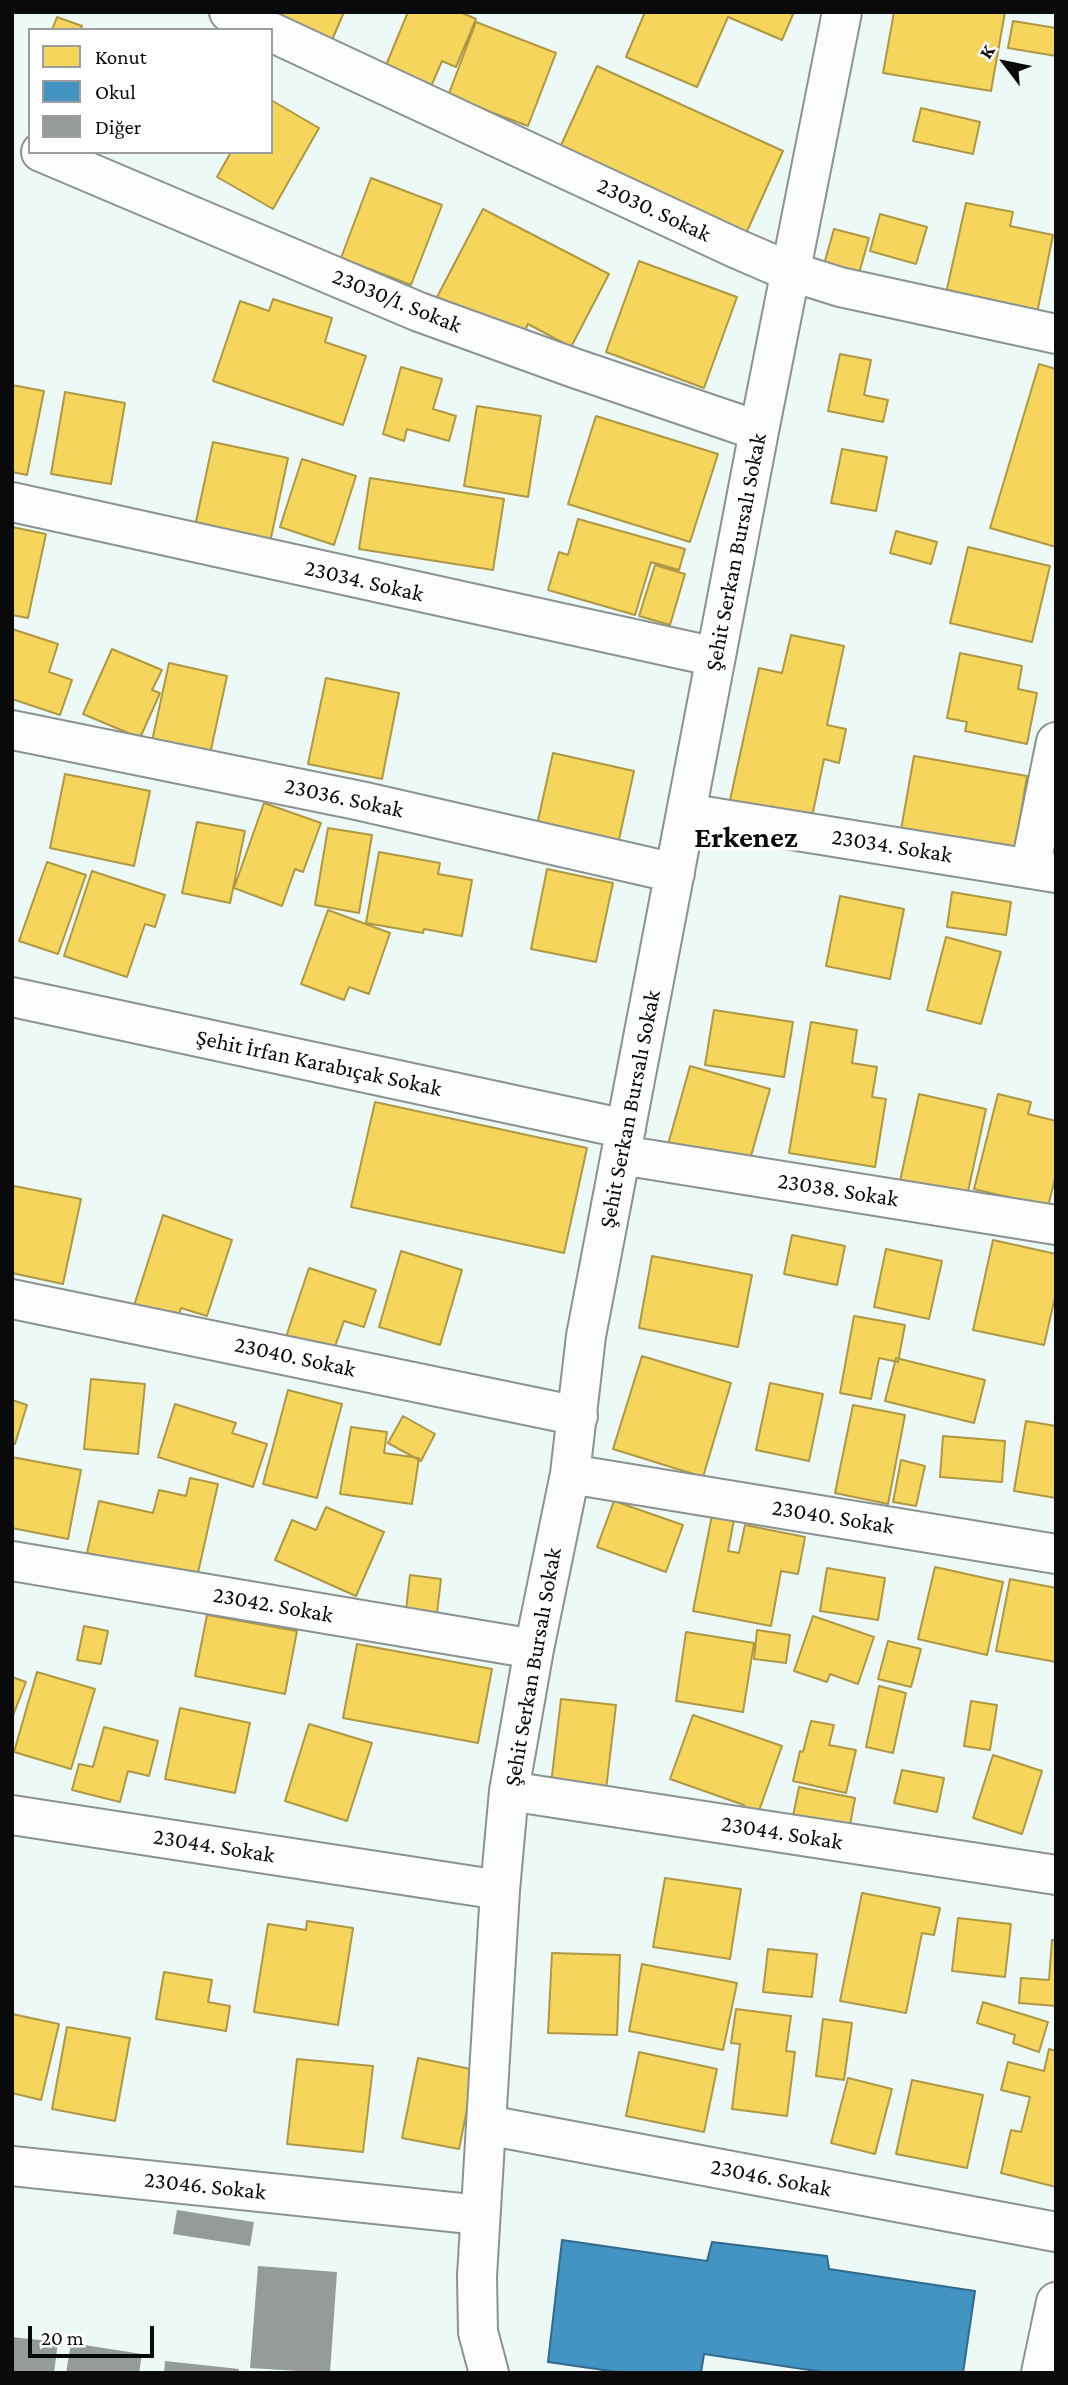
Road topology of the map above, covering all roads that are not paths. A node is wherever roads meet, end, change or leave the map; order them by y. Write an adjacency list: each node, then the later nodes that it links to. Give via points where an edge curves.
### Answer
1 (229, 12): 3 (street, 23030. Sokak)
2 (842, 12): 8 (street, Şehit Serkan Bursalı Sokak)
3 (263, 28)
4 (273, 33): 8 (street, 23030. Sokak)
5 (12, 140): 6 (street)
6 (28, 147)
7 (46, 154): 10 (street, 23030/1. Sokak, via 419,312)
8 (791, 271): 9 (street, 23030. Sokak, via 840,287); 10 (street, Şehit Serkan Bursalı Sokak)
9 (1056, 334)
10 (759, 431): 12 (street, Şehit Serkan Bursalı Sokak)
11 (12, 502): 12 (street, 23034. Sokak)
12 (716, 657): 15 (street, Şehit Serkan Bursalı Sokak)
13 (12, 730): 17 (street, 23036. Sokak, via 361,801)
14 (1056, 742): 16 (street)
15 (686, 813): 16 (street, 23034. Sokak); 17 (street, Şehit Serkan Bursalı Sokak)
16 (1043, 871)
17 (675, 873): 19 (street, Şehit Serkan Bursalı Sokak)
18 (12, 997): 19 (street, Şehit İrfan Karabıçak Sokak)
19 (623, 1142): 20 (street, 23038. Sokak); 22 (street, Şehit Serkan Bursalı Sokak, via 586,1336)
20 (1056, 1225)
21 (12, 1299): 22 (street, 23040. Sokak)
22 (578, 1416): 23 (street, Şehit Serkan Bursalı Sokak)
23 (570, 1474): 24 (street, 23040. Sokak); 26 (street, Şehit Serkan Bursalı Sokak)
24 (1056, 1554)
25 (12, 1561): 26 (street, 23042. Sokak)
26 (534, 1649): 27 (street, Şehit Serkan Bursalı Sokak)
27 (509, 1791): 29 (street, 23044. Sokak); 30 (street, Şehit Serkan Bursalı Sokak)
28 (12, 1815): 30 (street, 23044. Sokak)
29 (1056, 1875)
30 (500, 1890): 31 (street, Şehit Serkan Bursalı Sokak)
31 (487, 2125): 33 (street, Şehit Serkan Bursalı Sokak); 34 (street, 23046. Sokak)
32 (12, 2166): 33 (street, 23046. Sokak)
33 (480, 2214): 36 (street, Şehit Serkan Bursalı Sokak, via 478,2332)
34 (1056, 2232)
35 (1056, 2302): 37 (street)
36 (489, 2373)
37 (1041, 2373)

